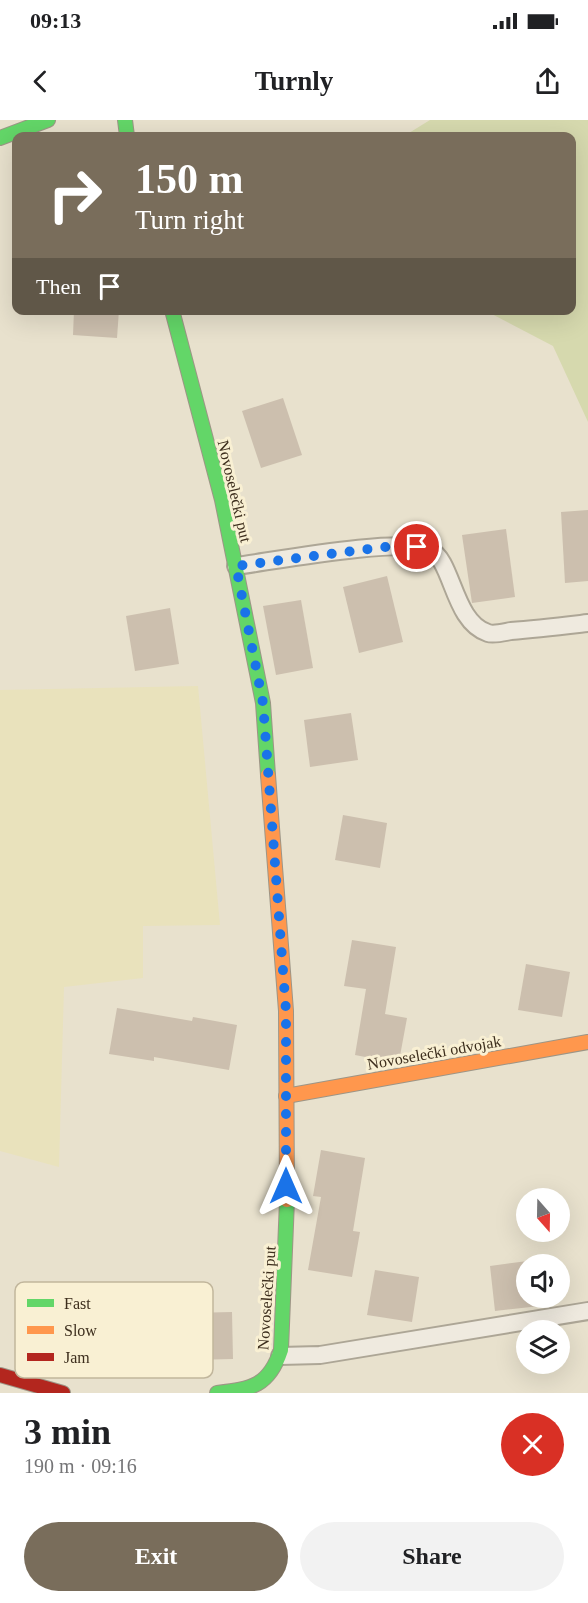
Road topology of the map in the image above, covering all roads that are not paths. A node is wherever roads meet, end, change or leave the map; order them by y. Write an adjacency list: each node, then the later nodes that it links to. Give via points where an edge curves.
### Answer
1 (48, 120): 2 (street)
2 (16, 132)
3 (173, 315): 4 (street, Novoselečki put)
4 (236, 566): 5 (lane, via 384,547 417,547 433,551 470,621 489,634); 7 (street, Novoselečki put, via 263,703 286,1011)
5 (588, 623)
6 (588, 1042): 7 (street, Novoselečki odvojak)
7 (286, 1095): 9 (street, Novoselečki put, via 285,1320)
8 (588, 1311): 9 (lane, via 320,1355)
9 (280, 1356): 12 (street, Novoselečki put, via 277,1368 260,1384)
10 (0, 1375): 11 (street)
11 (63, 1393)
12 (217, 1393)

